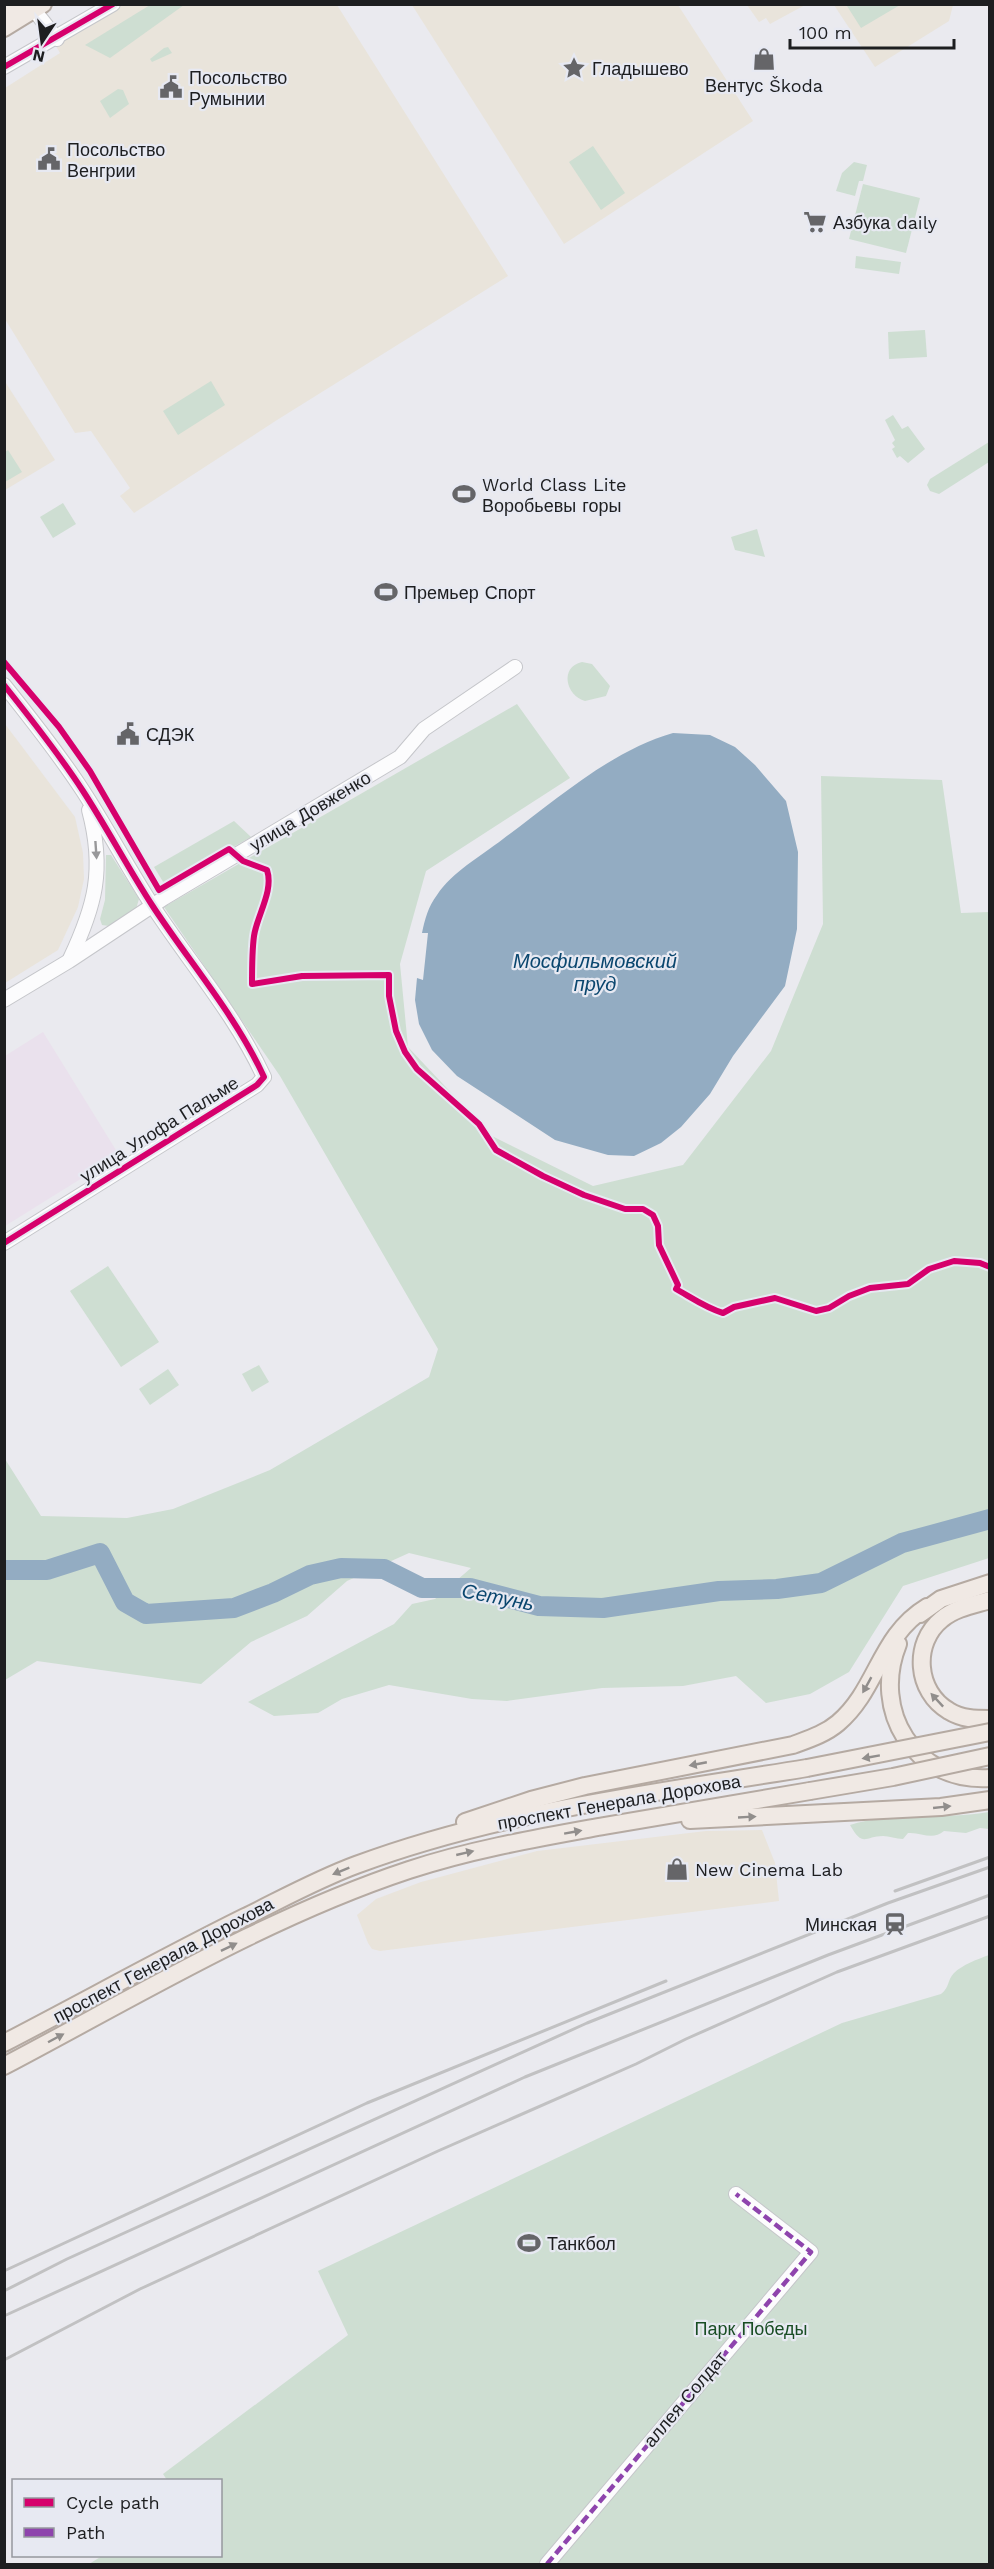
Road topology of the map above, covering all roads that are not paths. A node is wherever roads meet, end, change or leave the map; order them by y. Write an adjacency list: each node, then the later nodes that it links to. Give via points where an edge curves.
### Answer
1 (113, 4): 5 (street)
2 (32, 6): 3 (main road); 4 (main road); 5 (street)
3 (4, 14)
4 (4, 28)
5 (57, 39): 6 (street)
6 (4, 67)
7 (515, 667): 10 (street, улица Довженко, via 424,729 399,757)
8 (4, 685): 9 (street, улица Улофа Пальме)
9 (84, 793): 10 (street, улица Улофа Пальме); 11 (street, one-way to 11, via 97,847 97,875 87,923)
10 (152, 906): 11 (street, улица Довженко); 13 (street, улица Улофа Пальме, via 218,1000 264,1077)
11 (69, 961): 12 (street, улица Довженко)
12 (4, 1000)
13 (4, 1243)
14 (990, 1583): 16 (main road)
15 (990, 1600): 17 (main road, one-way to 15, via 959,1716 942,1707 929,1692 921,1664 928,1635 941,1620 967,1606)
16 (927, 1607): 20 (main road, via 906,1629 894,1653 889,1684 894,1715 905,1738 932,1765 956,1775); 23 (main road, one-way to 23, via 907,1621 891,1640 847,1714 812,1738 531,1800 468,1820)
17 (990, 1719)
18 (990, 1732): 23 (main road, проспект Генерала Дорохова, one-way to 23, bridge, via 807,1768 579,1805)
19 (990, 1756): 22 (main road, проспект Генерала Дорохова, bridge, via 893,1777)
20 (990, 1778)
21 (990, 1800): 22 (main road, one-way to 21, via 941,1807)
22 (605, 1826): 25 (main road, проспект Генерала Дорохова, one-way to 22, via 193,1965 322,1902 461,1854)
23 (407, 1848): 24 (main road, проспект Генерала Дорохова, one-way to 24, via 317,1881)
24 (4, 2043)
25 (4, 2066)
26 (736, 2194): 27 (street, аллея Солдат, via 811,2252)
27 (547, 2565)

